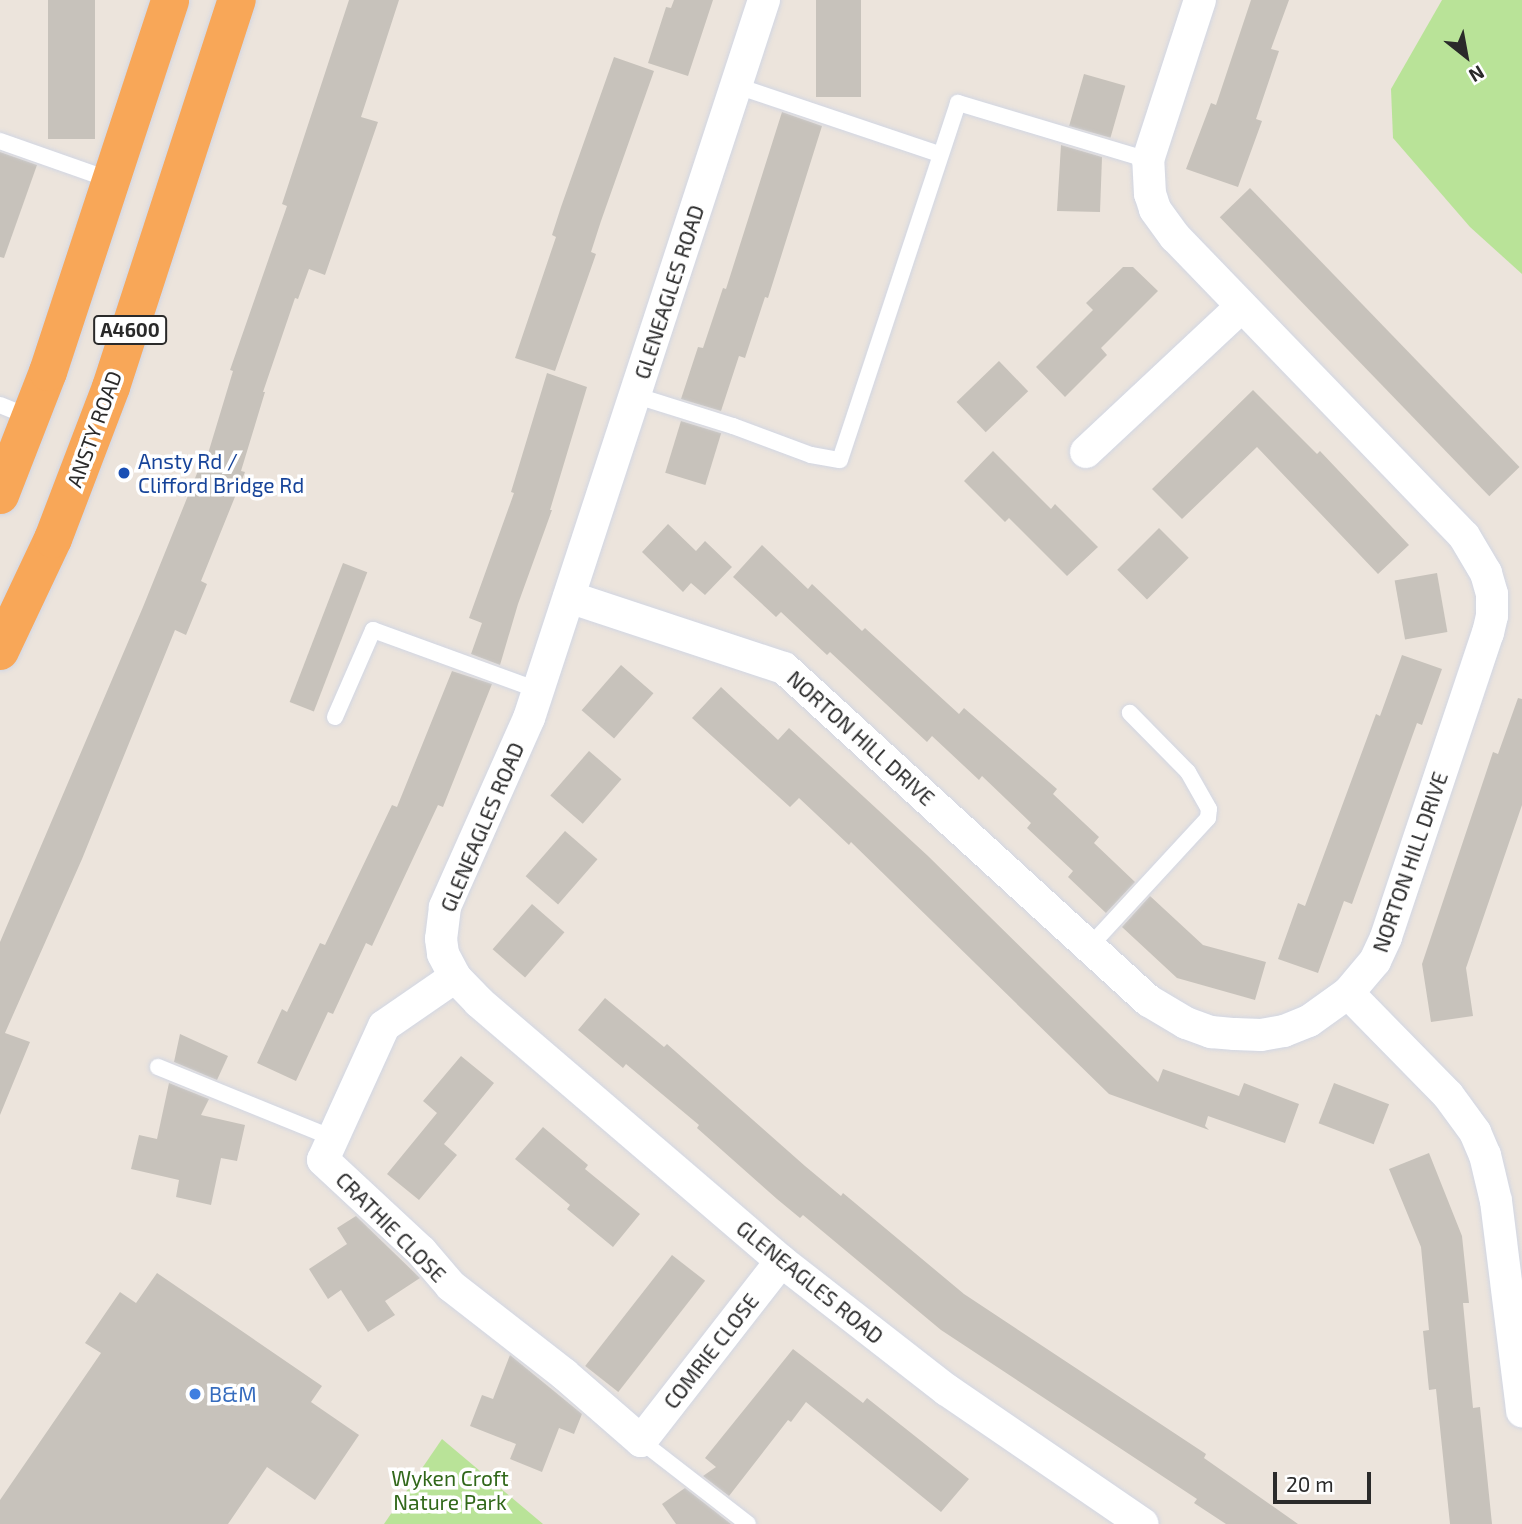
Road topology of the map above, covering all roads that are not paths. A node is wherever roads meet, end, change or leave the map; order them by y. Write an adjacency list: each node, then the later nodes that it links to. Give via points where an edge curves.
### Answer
1 (170, 0): 9 (highway, A4600)
2 (237, 0): 16 (highway, ANSTY ROAD / A4600, via 111,387 53,539)
3 (764, 0): 5 (street, GLENEAGLES ROAD)
4 (1200, 0): 8 (street, NORTON HILL DRIVE)
5 (737, 86): 7 (lane); 11 (street, GLENEAGLES ROAD)
6 (0, 141): 9 (lane)
7 (939, 154): 8 (lane, via 958,103); 11 (lane, via 840,460 811,456)
8 (1148, 160): 10 (street, NORTON HILL DRIVE, via 1150,194 1163,223)
9 (111, 180): 12 (highway, A4600)
10 (1241, 307): 13 (street); 22 (street, NORTON HILL DRIVE, via 1464,536 1477,554 1492,594 1488,633 1386,937 1375,961)
11 (634, 395): 15 (street, GLENEAGLES ROAD)
12 (15, 411): 14 (highway, A4600)
13 (1086, 452)
14 (0, 495)
15 (569, 597): 17 (street, GLENEAGLES ROAD); 20 (street, NORTON HILL DRIVE, via 784,668)
16 (0, 652)
17 (538, 690): 19 (lane, via 373,629); 21 (street, GLENEAGLES ROAD, via 445,907 443,954)
18 (1130, 713): 20 (lane, via 1188,772 1209,809 1208,818)
19 (335, 717)
20 (1090, 946): 22 (street, NORTON HILL DRIVE, via 1149,1001 1211,1032 1261,1035 1284,1031 1309,1021)
21 (455, 977): 24 (street, CRATHIE CLOSE, via 384,1027); 25 (street, GLENEAGLES ROAD)
22 (1348, 993): 26 (street, via 1448,1095 1480,1143 1496,1201)
23 (158, 1067): 24 (lane)
24 (333, 1138): 27 (street, CRATHIE CLOSE, via 323,1160 421,1251 451,1286)
25 (782, 1261): 27 (street, COMRIE CLOSE); 28 (street, GLENEAGLES ROAD, via 947,1391)
26 (1522, 1411)
27 (641, 1441): 29 (lane)
28 (1123, 1519)
29 (748, 1524)

